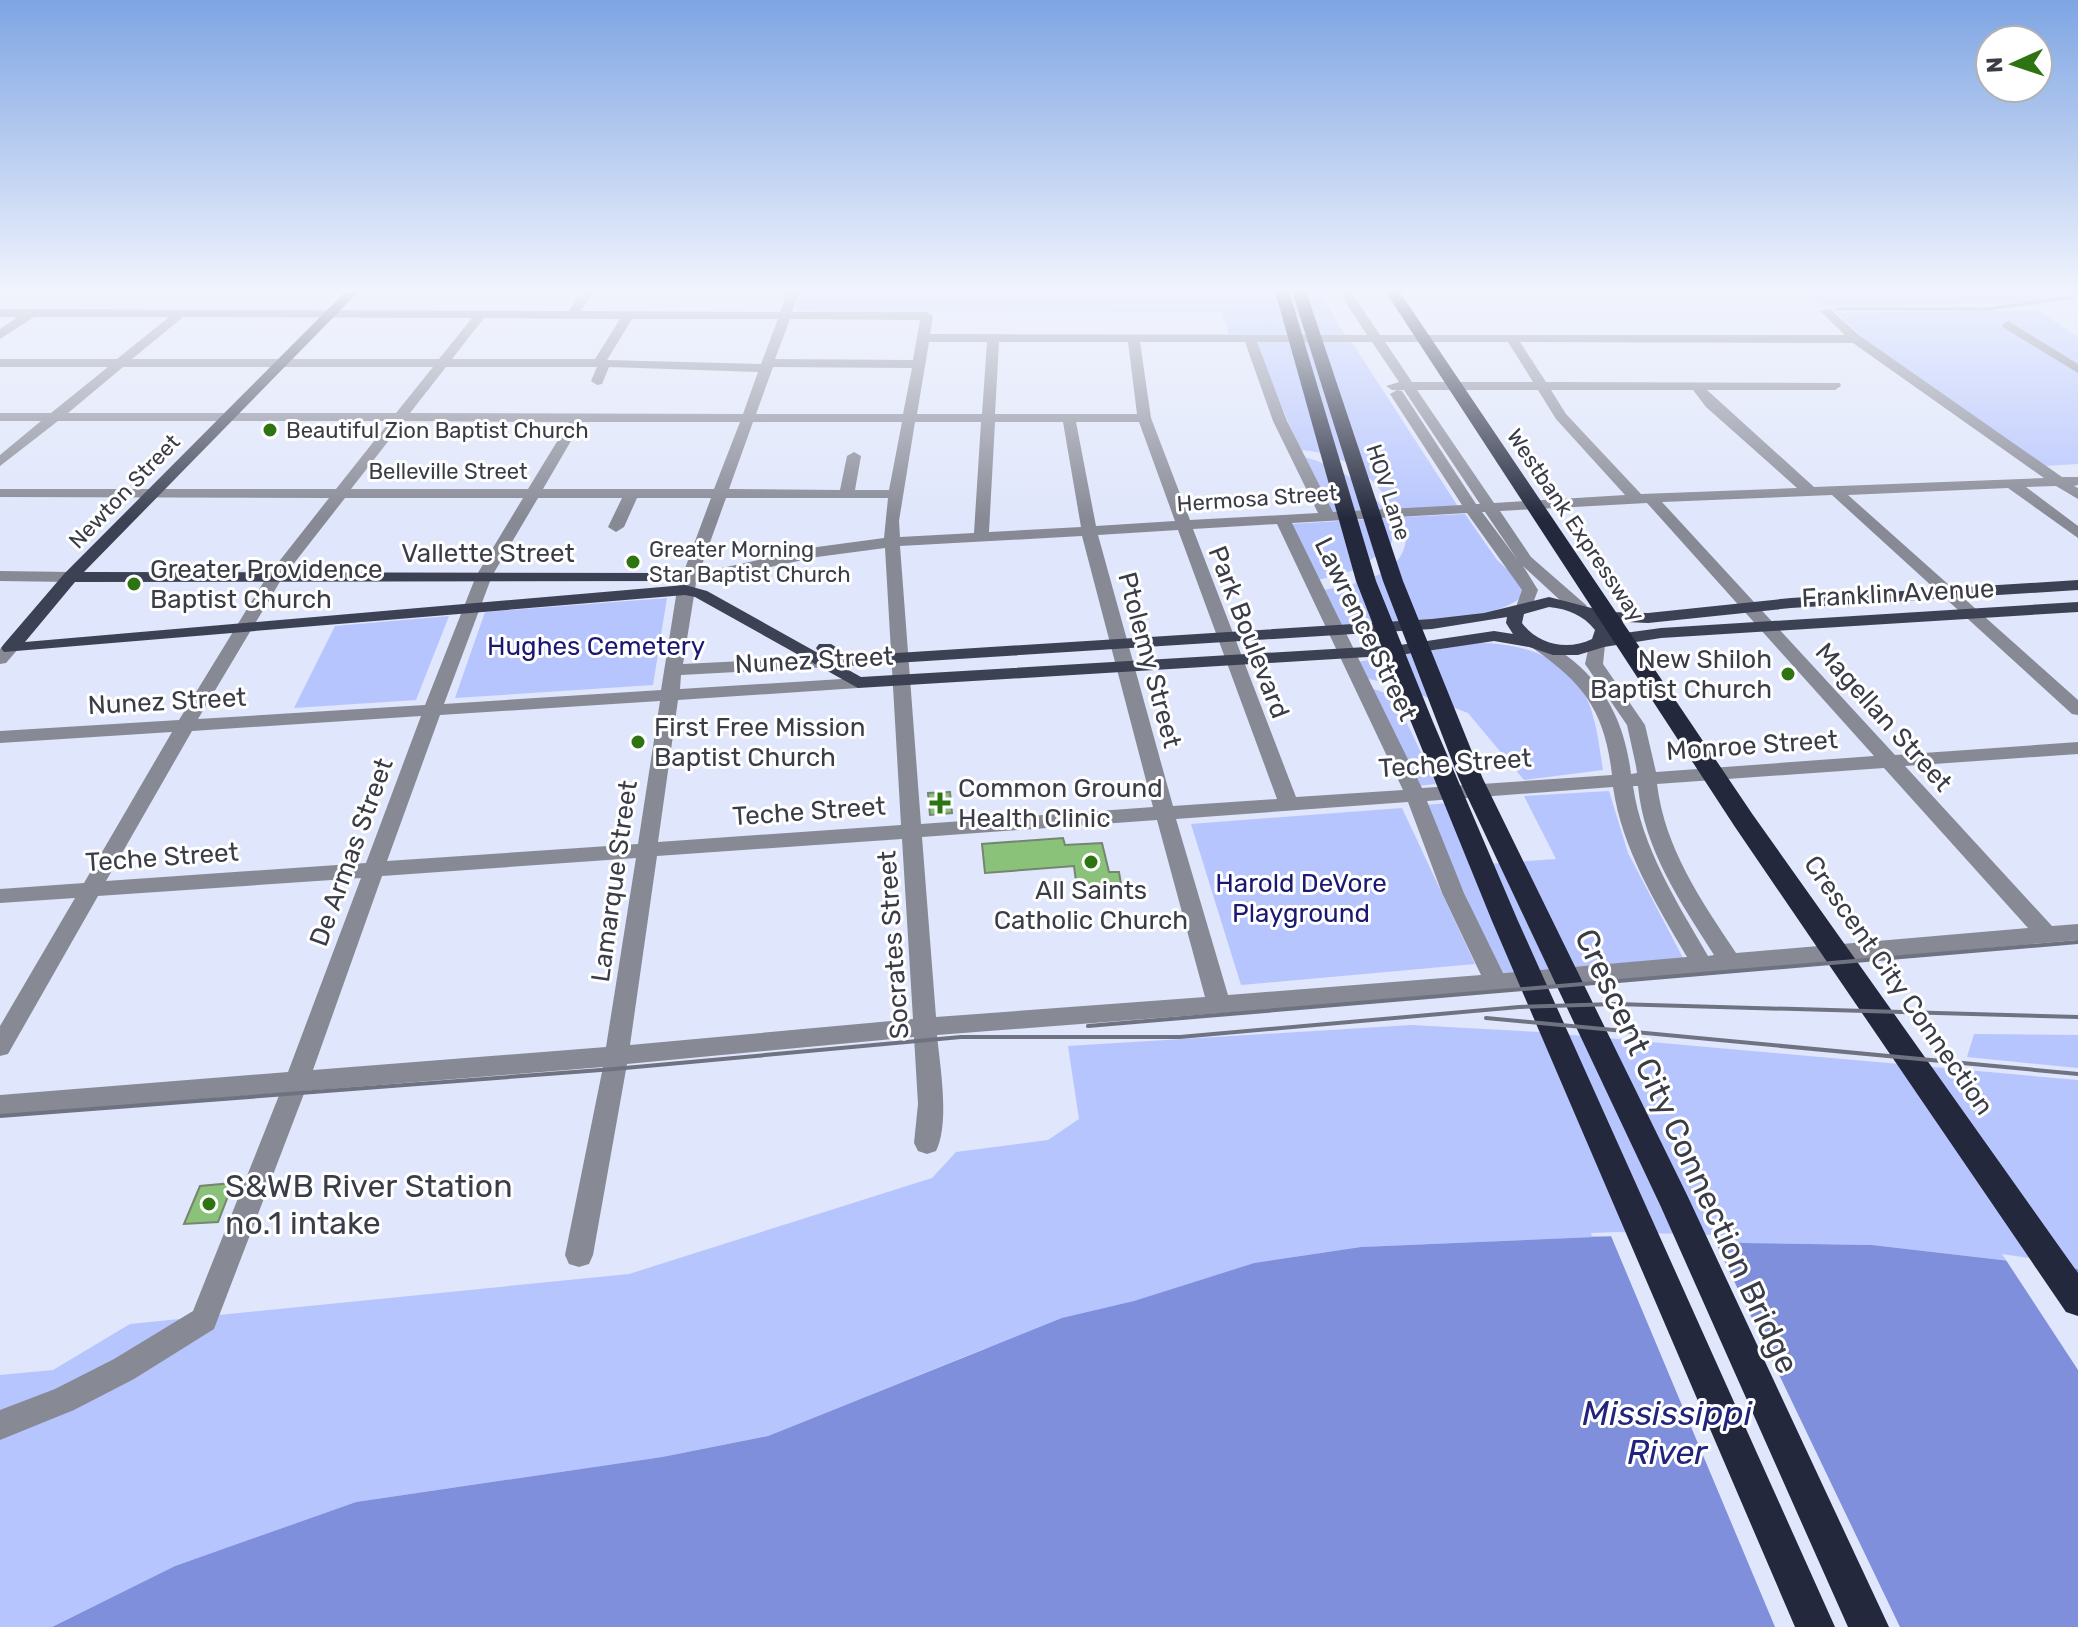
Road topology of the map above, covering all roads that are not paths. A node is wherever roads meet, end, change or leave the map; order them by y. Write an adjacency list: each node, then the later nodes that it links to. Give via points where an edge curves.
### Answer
1 (767, 366): 23 (street, Lamarque Street)
2 (116, 367): 26 (street)
3 (278, 367): 27 (main road, Newton Street)
4 (441, 367): 28 (street)
5 (601, 367): 16 (street)
6 (918, 367): 24 (street, Socrates Street)
7 (992, 367): 25 (street)
8 (1137, 367): 30 (street, Park Boulevard)
9 (1260, 367): 52 (street, Lawrence Street)
10 (1304, 367): 94 (highway, via 1366,581)
11 (1324, 367): 94 (highway, HOV Lane)
12 (1387, 367): 17 (street)
13 (1442, 367): 91 (highway, Westbank Expressway)
14 (1529, 367): 18 (street, Magellan Street)
15 (1896, 367): 34 (street)
16 (597, 381)
17 (1400, 386): 18 (street); 50 (street); 51 (street)
18 (1541, 386): 19 (street); 49 (street, Magellan Street, via 1561,416)
19 (1697, 386): 20 (street); 39 (street)
20 (1835, 386)
21 (0, 417): 26 (street)
22 (578, 417): 23 (street); 28 (street); 44 (street, De Armas Street)
23 (748, 417): 24 (street); 45 (street, Lamarque Street)
24 (911, 417): 25 (street); 47 (street, Socrates Street)
25 (989, 417): 29 (street); 58 (street)
26 (54, 418): 27 (street); 32 (street)
27 (225, 418): 28 (street); 40 (main road, Newton Street)
28 (400, 418): 42 (street)
29 (1069, 418): 30 (street); 56 (street, Ptolemy Street)
30 (1144, 418): 54 (street, Park Boulevard)
31 (854, 456): 46 (street)
32 (0, 462)
33 (2078, 468): 34 (street)
34 (2042, 470): 36 (street)
35 (2078, 481): 36 (street, Hermosa Street)
36 (2059, 482): 37 (street, Hermosa Street); 48 (street)
37 (2013, 485): 38 (street, Hermosa Street); 57 (street)
38 (1833, 489): 39 (street, Hermosa Street); 66 (street)
39 (1809, 491): 49 (street, Hermosa Street)
40 (153, 492): 41 (street, Belleville Street); 42 (street, Belleville Street); 62 (main road, Newton Street)
41 (0, 493)
42 (341, 493): 44 (street, Belleville Street); 63 (street)
43 (632, 493): 44 (street, Belleville Street); 45 (street, Belleville Street); 55 (street)
44 (530, 494): 61 (street, De Armas Street)
45 (721, 494): 46 (street, Belleville Street); 64 (street, Lamarque Street)
46 (847, 494): 47 (street, Belleville Street)
47 (895, 494): 59 (street, Socrates Street)
48 (2078, 495)
49 (1644, 499): 50 (street, Hermosa Street); 67 (street, Magellan Street)
50 (1492, 508): 51 (street, Hermosa Street); 71 (street, via 1525,560)
51 (1473, 509): 52 (street, Hermosa Street); 70 (street, via 1528,585)
52 (1327, 516): 53 (street, Hermosa Street)
53 (1282, 518): 54 (street, Hermosa Street); 75 (street, Lawrence Street)
54 (1182, 525): 56 (street, Hermosa Street); 76 (street, Park Boulevard)
55 (616, 527)
56 (1089, 531): 58 (street, Hermosa Street); 79 (street, Ptolemy Street)
57 (2078, 533)
58 (981, 537): 59 (street, Hermosa Street)
59 (892, 542): 64 (street, Hermosa Street, via 817,552); 82 (street, Socrates Street)
60 (0, 576): 62 (street, Vallette Street)
61 (484, 576): 63 (main road, Vallette Street); 64 (main road, Vallette Street); 68 (street, De Armas Street)
62 (70, 577): 63 (main road, Vallette Street); 80 (main road, Newton Street)
63 (274, 578): 74 (street)
64 (686, 585): 68 (main road); 84 (main road, via 714,586); 85 (main road); 87 (street, Lamarque Street)
65 (2078, 585): 66 (main road, Franklin Avenue)
66 (1947, 593): 67 (main road, Franklin Avenue); 72 (street)
67 (1749, 606): 71 (main road, via 1644,618); 73 (street, Magellan Street)
68 (470, 607): 74 (main road); 92 (street, De Armas Street)
69 (2078, 607): 72 (main road, Franklin Avenue)
70 (1522, 608): 71 (main road, Nunez Street, via 1549,602); 75 (main road, Nunez Street, via 1440,624); 78 (main road, via 1514,616 1515,627)
71 (1584, 611): 77 (main road, via 1601,625 1604,634)
72 (1971, 614): 73 (main road, Franklin Avenue); 93 (street)
73 (1767, 626): 77 (main road, Franklin Avenue); 98 (street, Magellan Street)
74 (242, 627): 80 (main road); 95 (street)
75 (1336, 631): 76 (main road, Nunez Street); 81 (street, Lawrence Street)
76 (1226, 637): 79 (main road, Nunez Street); 83 (street, Park Boulevard)
77 (1598, 643): 78 (main road, Nunez Street, via 1570,651); 99 (street, via 1594,664 1628,709 1641,738)
78 (1536, 644): 81 (main road, Nunez Street, via 1494,636); 100 (street, via 1586,682 1605,710 1617,742)
79 (1117, 645): 82 (main road, Nunez Street); 86 (street, Ptolemy Street)
80 (3, 652)
81 (1347, 653): 83 (main road, Nunez Street); 101 (street, Lawrence Street)
82 (898, 658): 84 (main road, Nunez Street); 88 (street, Socrates Street)
83 (1235, 660): 86 (main road, Nunez Street); 102 (street, Park Boulevard)
84 (847, 661): 85 (street, Nunez Street)
85 (822, 662): 87 (street, Nunez Street); 89 (main road)
86 (1124, 667): 88 (main road, Nunez Street); 103 (street, Ptolemy Street)
87 (674, 670): 90 (street, Lamarque Street)
88 (900, 681): 89 (main road, Nunez Street); 104 (street, Socrates Street)
89 (858, 683): 90 (street, Nunez Street)
90 (671, 694): 92 (street, Nunez Street); 105 (street, Lamarque Street)
91 (1667, 706): 122 (highway, Crescent City Connection)
92 (434, 710): 95 (street, Nunez Street); 106 (street, De Armas Street)
93 (2078, 710)
94 (1431, 713): 124 (highway, via 1505,921); 125 (highway, Crescent City Connection Bridge, via 1471,779 1677,1207)
95 (187, 727): 96 (street, Nunez Street); 107 (street)
96 (0, 737)
97 (2078, 748): 98 (street, Monroe Street)
98 (1888, 762): 99 (street, Monroe Street); 110 (street, Magellan Street)
99 (1647, 778): 100 (street, Monroe Street); 111 (street, via 1651,811 1665,847 1688,896)
100 (1621, 779): 101 (street, Teche Street); 112 (street, via 1643,855)
101 (1415, 795): 102 (street, Teche Street); 113 (street, Lawrence Street)
102 (1289, 804): 103 (street, Teche Street)
103 (1166, 812): 104 (street, Teche Street); 114 (street, Ptolemy Street)
104 (912, 832): 105 (street, Teche Street); 115 (street, Socrates Street)
105 (647, 849): 106 (street, Teche Street); 117 (street, Lamarque Street)
106 (373, 870): 107 (street, Teche Street); 118 (street, De Armas Street)
107 (93, 890): 108 (street, Teche Street); 116 (street)
108 (0, 896)
109 (2078, 932): 110 (street)
110 (2047, 935): 111 (street)
111 (1730, 962): 112 (street)
112 (1702, 965): 113 (street)
113 (1496, 983): 114 (street)
114 (1219, 1005): 115 (street)
115 (924, 1027): 117 (street); 120 (street, Socrates Street, via 930,1104)
116 (0, 1047)
117 (617, 1056): 118 (street); 121 (street, Lamarque Street)
118 (296, 1083): 119 (street); 123 (street, De Armas Street, via 204,1320 64,1400)
119 (0, 1105)
120 (927, 1143)
121 (579, 1255)
122 (2078, 1301)
123 (0, 1425)
124 (1815, 1627)
125 (1869, 1627)

